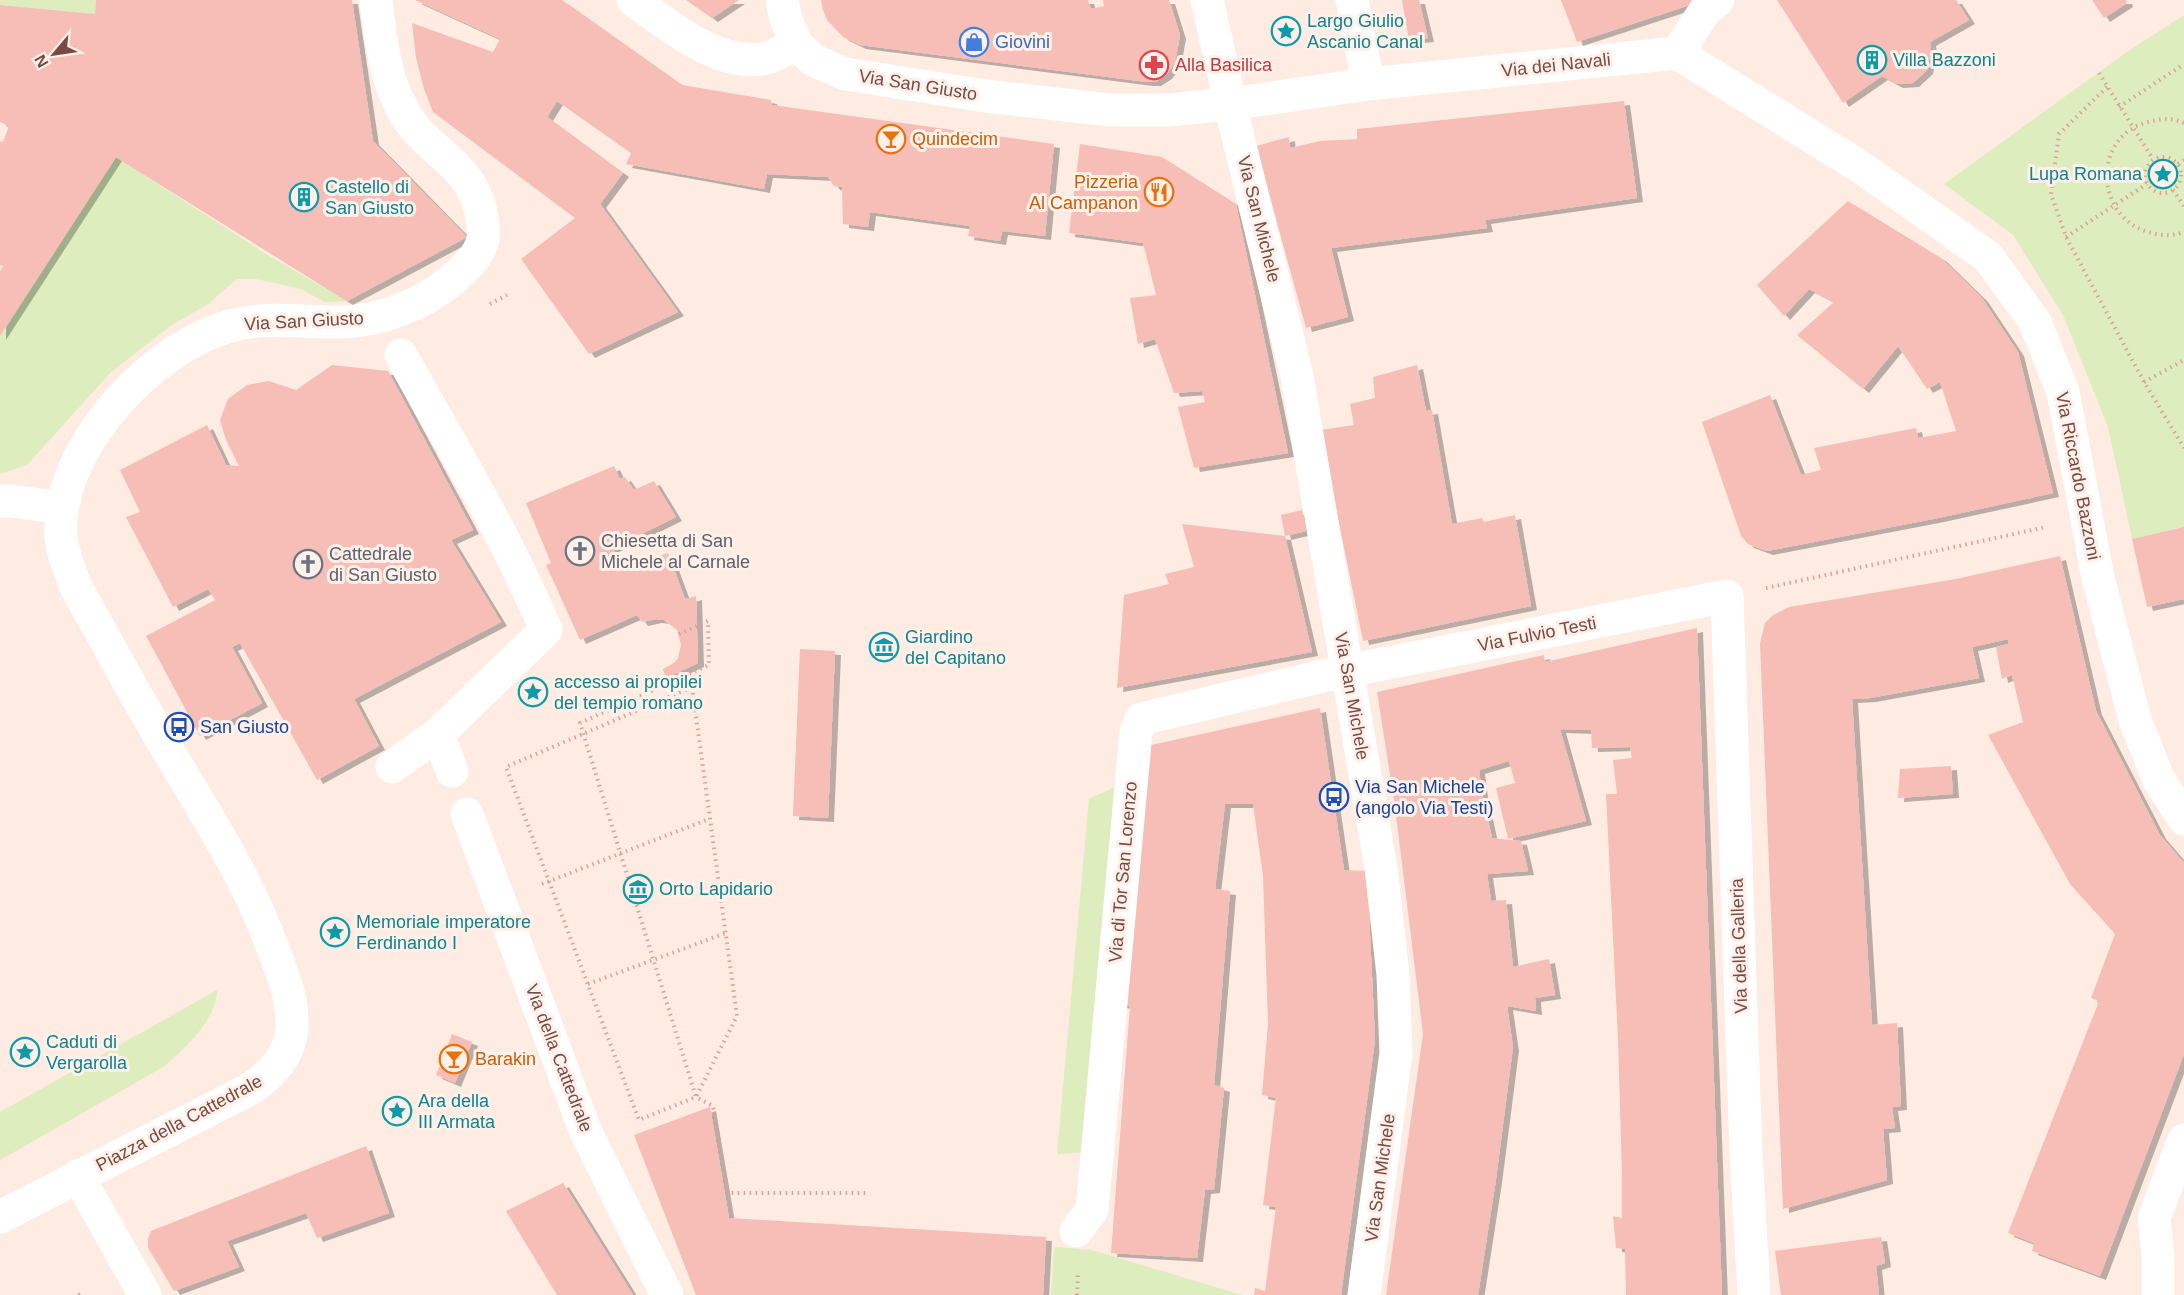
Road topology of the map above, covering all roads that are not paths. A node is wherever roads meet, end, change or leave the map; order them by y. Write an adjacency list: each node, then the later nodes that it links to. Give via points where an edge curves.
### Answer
1 (376, 0): 13 (street, Via San Giusto, via 396,97 423,137 465,175 479,204 483,236 476,256 442,288 407,308 345,322 285,320 236,324 180,349 139,380 99,424 72,474)
2 (633, 0): 7 (street, via 702,46 734,57 765,58)
3 (782, 0): 7 (street)
4 (1207, 0): 10 (street, Via San Michele)
5 (1352, 0): 9 (street)
6 (1718, 0): 8 (street, via 1706,9)
7 (796, 44): 10 (street, Via San Giusto, via 813,60 844,74 986,96 1109,110)
8 (1677, 53): 9 (street, Via dei Navali); 21 (street, Via Riccardo Bazzoni, via 1862,168 1988,257 2035,322 2063,392 2098,578 2135,720 2158,780)
9 (1368, 84): 10 (street)
10 (1230, 104): 15 (street, Via San Michele, via 1297,376)
11 (401, 355): 16 (street, via 484,487 546,630)
12 (0, 501): 13 (street)
13 (62, 508): 17 (street, Via San Giusto, via 61,536 76,587)
14 (1727, 596): 15 (street, Via Fulvio Testi); 30 (street, Via della Galleria, via 1746,1154)
15 (1347, 671): 25 (street, Via di Tor San Lorenzo, via 1141,719 1136,732 1092,1210); 29 (street, Via San Michele, via 1381,868 1393,975 1396,1053)
16 (438, 734): 18 (street); 19 (street)
17 (162, 740): 23 (street, Piazza della Cattedrale, via 260,913 291,1004 290,1042 278,1066 252,1088)
18 (392, 767)
19 (452, 771)
20 (467, 814): 28 (street, Via della Cattedrale, via 585,1130)
21 (2184, 819)
22 (2184, 1140): 26 (street, via 2154,1218)
23 (78, 1176): 24 (street, Piazza della Cattedrale); 27 (street)
24 (0, 1217)
25 (1076, 1231)
26 (2171, 1261): 31 (street)
27 (145, 1295)
28 (667, 1295)
29 (1364, 1295)
30 (1755, 1295)
31 (2158, 1295)

